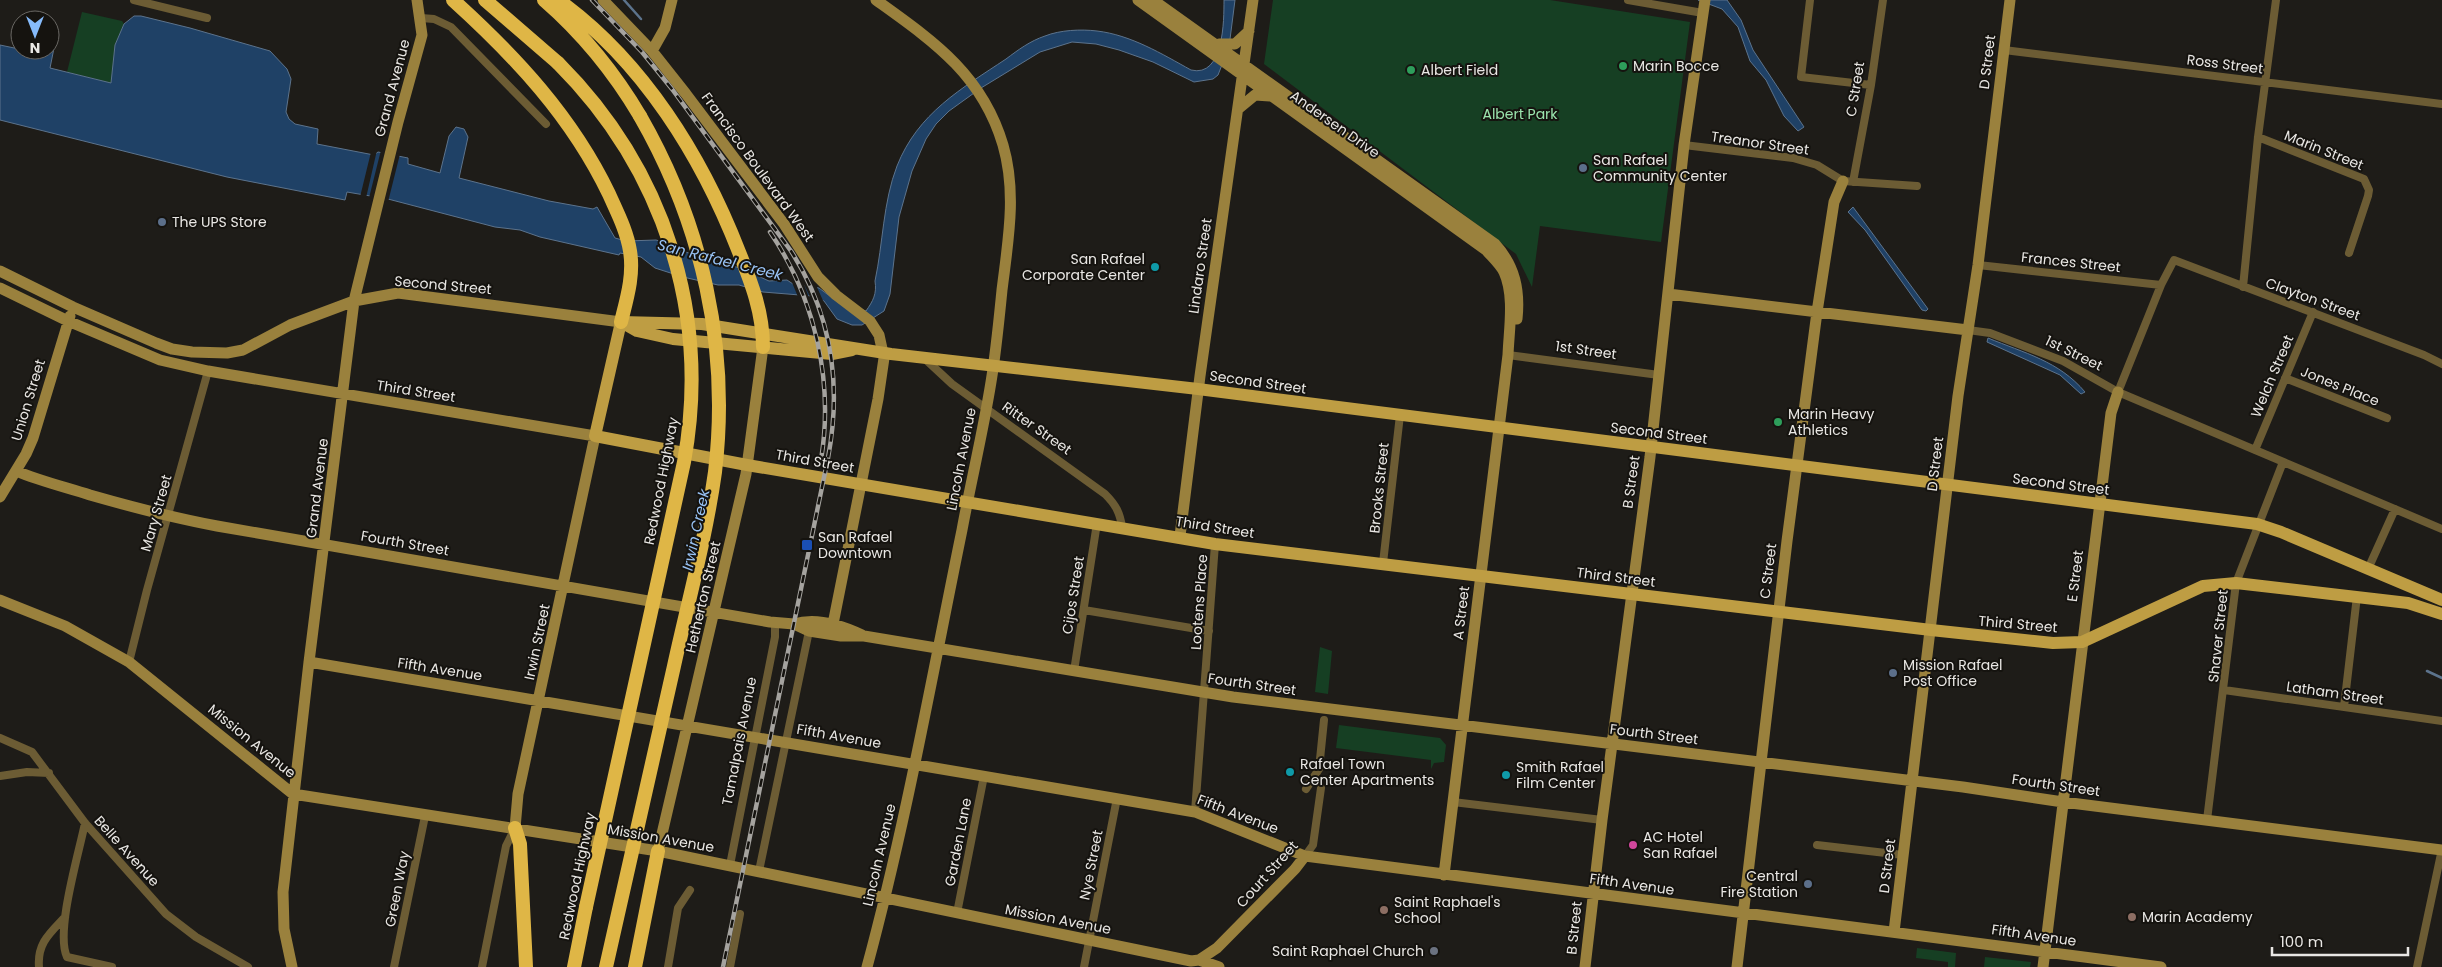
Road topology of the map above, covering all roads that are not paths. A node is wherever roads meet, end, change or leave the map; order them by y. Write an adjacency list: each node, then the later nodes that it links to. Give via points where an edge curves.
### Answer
1 (134, 0): 20 (street)
2 (416, 0): 21 (street, Grand Avenue)
3 (453, 0): 53 (highway, via 508,52 548,97 583,147 613,203 627,238 631,261 629,289)
4 (486, 0): 172 (highway, Redwood Highway, bridge, via 558,63 596,104 619,136 658,210 682,287 688,327 690,428 684,462)
5 (544, 0): 173 (highway, bridge, via 616,79 640,116 678,192 700,257 717,357 718,434 708,512)
6 (558, 0): 55 (highway, via 609,44 667,115 711,189 742,260 756,296)
7 (603, 0): 25 (street, Francisco Boulevard West)
8 (672, 0): 25 (street, via 665,28)
9 (876, 0): 60 (street, Lincoln Avenue, via 937,45 969,79 983,99 1003,146 1011,195)
10 (1138, 0): 23 (street, Andersen Drive)
11 (1154, 0): 23 (street, Andersen Drive)
12 (1253, 0): 22 (street, Lindaro Street)
13 (1628, 0): 19 (street)
14 (1705, 0): 19 (street, B Street)
15 (1810, 0): 30 (street, via 1801,77)
16 (1883, 0): 30 (street, C Street)
17 (2010, 0): 24 (street, D Street)
18 (2276, 0): 29 (street)
19 (1704, 13): 36 (street, B Street)
20 (206, 18)
21 (421, 18): 34 (street, via 434,18 451,27); 48 (street, Grand Avenue, via 418,52)
22 (1249, 31): 26 (street); 27 (street, Lindaro Street)
23 (1196, 35): 26 (street, Andersen Drive); 26 (street, Andersen Drive, via 1216,43)
24 (2004, 50): 29 (street, Ross Street); 41 (street, D Street)
25 (652, 51): 56 (street, Francisco Boulevard West, via 780,218 814,272 831,291 874,326)
26 (1230, 55): 27 (street, Andersen Drive); 28 (street, Andersen Drive)
27 (1244, 64): 28 (street, Lindaro Street); 43 (street, Andersen Drive, via 1494,244 1504,255)
28 (1242, 76): 31 (street, Andersen Drive); 33 (street, Lindaro Street)
29 (2265, 81): 32 (street, Ross Street); 35 (street)
30 (1871, 85): 37 (street, C Street)
31 (1270, 96): 33 (street, via 1255,95); 43 (street, Andersen Drive, via 1486,250)
32 (2442, 104)
33 (1238, 109): 64 (street, Lindaro Street)
34 (546, 124)
35 (2258, 137): 39 (street, Marin Street, via 2364,179 2368,196); 45 (street)
36 (1684, 145): 37 (street, Treanor Street, via 1793,158 1817,165); 47 (street, B Street)
37 (1848, 181): 38 (street, Treanor Street); 50 (street, C Street, via 1834,202)
38 (1917, 186)
39 (2349, 253)
40 (2174, 260): 44 (street, E Street); 45 (street, Clayton Street)
41 (1978, 264): 44 (street, Frances Street); 54 (street, D Street)
42 (0, 271): 49 (street)
43 (1511, 279): 57 (street, A Street, via 1517,317)
44 (2161, 285): 65 (street, E Street)
45 (2243, 286): 51 (street, Clayton Street)
46 (0, 288): 52 (street, Third Street)
47 (1668, 294): 50 (street, 1st Street); 62 (street, B Street)
48 (354, 301): 49 (street, Second Street, via 290,325 243,350 209,353 172,349); 53 (street, Second Street, via 379,295 412,294); 66 (street, Grand Avenue)
49 (74, 307): 52 (street, Union Street)
50 (1817, 312): 54 (street, 1st Street); 76 (street, C Street)
51 (2314, 312): 59 (street, Clayton Street); 63 (street, Welch Street)
52 (68, 321): 61 (street, Third Street, via 160,360); 77 (street, Union Street, via 33,438)
53 (621, 322): 55 (main road, Second Street, via 637,331 661,337); 71 (main road, Irwin Street)
54 (1968, 330): 65 (street, 1st Street, via 1990,333 2063,361); 79 (street, D Street)
55 (763, 341): 56 (main road, Second Street, via 832,354 859,349); 75 (street, Hetherton Street)
56 (884, 353): 58 (main road, Second Street); 78 (street)
57 (1508, 355): 62 (street, 1st Street); 70 (street, A Street)
58 (924, 358): 60 (main road, Second Street); 67 (street, Ritter Street)
59 (2442, 364)
60 (993, 365): 64 (main road, Second Street); 67 (street, Lincoln Avenue)
61 (208, 371): 66 (street, Third Street); 84 (street, Mary Street)
62 (1659, 375): 72 (street, B Street)
63 (2285, 378): 69 (street, Jones Place); 73 (street, Welch Street)
64 (1198, 389): 68 (main road, Second Street); 89 (street, Lindaro Street)
65 (2118, 392): 73 (street, 1st Street); 82 (street, E Street, via 2111,413)
66 (344, 394): 71 (street, Third Street); 91 (street, Grand Avenue)
67 (986, 408): 81 (street, Lincoln Avenue); 87 (street, Ritter Street, via 1105,494 1116,505)
68 (1400, 416): 70 (main road, Second Street); 92 (street, Brooks Street)
69 (2387, 418)
70 (1500, 428): 72 (main road, Second Street); 94 (street, A Street)
71 (595, 436): 75 (main road, Third Street); 96 (street, Irwin Street)
72 (1651, 447): 76 (main road, Second Street); 97 (street, B Street)
73 (2255, 450): 74 (street, 1st Street)
74 (2283, 462): 83 (street, 1st Street); 86 (street, Shaver Street)
75 (747, 465): 78 (main road, Third Street); 102 (street, Hetherton Street)
76 (1798, 465): 79 (main road, Second Street); 103 (street, C Street)
77 (16, 471): 80 (street, Union Street); 84 (street, Fourth Street)
78 (861, 484): 81 (main road, Third Street); 106 (street)
79 (1947, 485): 82 (main road, Second Street); 107 (street, D Street)
80 (0, 497)
81 (967, 501): 85 (main road, Third Street); 112 (street, Lincoln Avenue)
82 (2100, 504): 86 (main road, Second Street); 111 (street, E Street)
83 (2395, 509): 88 (street, 1st Street); 93 (street)
84 (168, 516): 91 (street, Fourth Street); 113 (street, Mary Street)
85 (1097, 523): 87 (main road, Third Street); 101 (street, Cijos Street)
86 (2257, 524): 93 (main road, Second Street); 95 (street, Shaver Street)
87 (1122, 527): 89 (main road, Third Street)
88 (2442, 529)
89 (1180, 536): 90 (main road, Third Street)
90 (1216, 544): 92 (main road, Third Street); 109 (street, Lootens Place)
91 (324, 545): 96 (street, Fourth Street); 114 (street, Grand Avenue)
92 (1383, 563): 94 (main road, Third Street)
93 (2368, 569): 100 (main road, Second Street)
94 (1481, 575): 97 (main road, Third Street); 123 (street, A Street)
95 (2236, 582): 98 (main road, Third Street); 111 (main road, Third Street, via 2202,586); 116 (street, Shaver Street)
96 (565, 586): 102 (street, Fourth Street); 118 (street, Irwin Street)
97 (1631, 594): 103 (main road, Third Street); 127 (street, B Street)
98 (2357, 596): 100 (main road, Third Street); 119 (street)
99 (0, 600): 113 (street, Mission Avenue, via 65,626)
100 (2440, 608)
101 (1084, 610): 109 (street); 115 (street, Cijos Street)
102 (715, 612): 104 (street, Fourth Street); 122 (street, Hetherton Street)
103 (1778, 612): 107 (main road, Third Street); 128 (street, C Street)
104 (775, 623): 105 (street, Fourth Street); 124 (street, Tamalpais Avenue)
105 (794, 624): 106 (street, Fourth Street, via 807,620); 108 (street, Fourth Street)
106 (832, 624): 110 (street, Fourth Street)
107 (1931, 630): 111 (main road, Third Street, via 2053,643); 133 (street, D Street)
108 (809, 631): 110 (street, Fourth Street); 126 (street)
109 (1209, 631): 117 (street, Lootens Place)
110 (864, 636): 112 (street, Fourth Street)
111 (2082, 642): 139 (street, E Street)
112 (938, 648): 115 (street, Fourth Street); 129 (street, Lincoln Avenue)
113 (129, 662): 136 (street, Mission Avenue)
114 (309, 662): 118 (street, Fifth Avenue); 136 (street, Grand Avenue)
115 (1074, 670): 117 (street, Fourth Street)
116 (2224, 690): 119 (street, Latham Street); 143 (street, Shaver Street)
117 (1204, 693): 123 (street, Fourth Street); 140 (street, Lootens Place)
118 (539, 701): 122 (street, Fifth Avenue); 145 (street, Irwin Street, via 518,794)
119 (2344, 707): 121 (street, Latham Street)
120 (1324, 720): 135 (street, via 1319,769)
121 (2442, 721)
122 (689, 726): 124 (street, Fifth Avenue); 148 (street, Hetherton Street)
123 (1462, 726): 127 (street, Fourth Street); 138 (street, A Street)
124 (756, 737): 126 (street, Fifth Avenue); 151 (street, Tamalpais Avenue)
125 (0, 738): 130 (street, Belle Avenue, via 32,752)
126 (786, 742): 129 (street, Fifth Avenue); 152 (street)
127 (1612, 744): 128 (street, Fourth Street); 142 (street, B Street)
128 (1761, 762): 133 (street, Fourth Street); 158 (street, C Street)
129 (915, 764): 132 (street, Fifth Avenue); 156 (street, Lincoln Avenue)
130 (49, 773): 131 (street); 144 (street, Belle Avenue)
131 (0, 776)
132 (984, 776): 137 (street, Fifth Avenue); 157 (street, Garden Lane)
133 (1913, 780): 139 (street, Fourth Street); 149 (street, D Street)
134 (1321, 788): 150 (street, Court Street, via 1312,845)
135 (1306, 789)
136 (293, 794): 141 (street, Mission Avenue); 168 (street, Grand Avenue, via 283,892 284,929)
137 (1117, 798): 140 (street, Fifth Avenue); 162 (street, Nye Street)
138 (1453, 802): 142 (street); 153 (street, A Street)
139 (2063, 802): 143 (street, Fourth Street); 163 (street, E Street)
140 (1195, 812): 150 (street, Fifth Avenue)
141 (424, 816): 145 (street, Mission Avenue); 169 (street, Green Way)
142 (1602, 820): 155 (street, B Street)
143 (2207, 820): 147 (street, Fourth Street)
144 (85, 823): 160 (street); 167 (street, Belle Avenue, via 166,914 196,937)
145 (515, 828): 148 (street, Mission Avenue); 170 (street, Irwin Street, via 506,846); 171 (highway, via 520,844)
146 (1817, 845): 149 (street)
147 (2442, 850): 184 (street)
148 (658, 852): 151 (street, Mission Avenue); 174 (highway)
149 (1903, 855): 161 (street, D Street)
150 (1305, 856): 153 (street, Fifth Avenue); 164 (street, Court Street, via 1217,948)
151 (730, 865): 152 (street, Mission Avenue)
152 (759, 872): 156 (street, Mission Avenue)
153 (1444, 875): 155 (street, Fifth Avenue)
154 (690, 890): 175 (street, via 678,908)
155 (1593, 894): 158 (street, Fifth Avenue); 180 (street, B Street)
156 (886, 897): 157 (street, Mission Avenue); 177 (street, Lincoln Avenue)
157 (957, 913): 162 (street, Mission Avenue)
158 (1743, 913): 161 (street, Fifth Avenue); 181 (street, C Street)
159 (740, 914): 176 (street)
160 (65, 917): 165 (street, via 44,940 39,950); 166 (street, via 64,949 67,957)
161 (1894, 932): 163 (street, Fifth Avenue)
162 (1089, 940): 164 (street, Mission Avenue); 178 (street, Nye Street)
163 (2044, 952): 182 (street, E Street); 183 (street, Fifth Avenue)
164 (1199, 960): 179 (street, Mission Avenue)
165 (39, 967)
166 (112, 967)
167 (248, 967)
168 (292, 967)
169 (394, 967)
170 (482, 967)
171 (526, 967)
172 (574, 967)
173 (606, 967)
174 (635, 967)
175 (668, 967)
176 (730, 967)
177 (867, 967)
178 (1084, 967)
179 (1220, 967)
180 (1585, 967)
181 (1737, 967)
182 (2043, 967)
183 (2161, 967)
184 (2416, 967)

